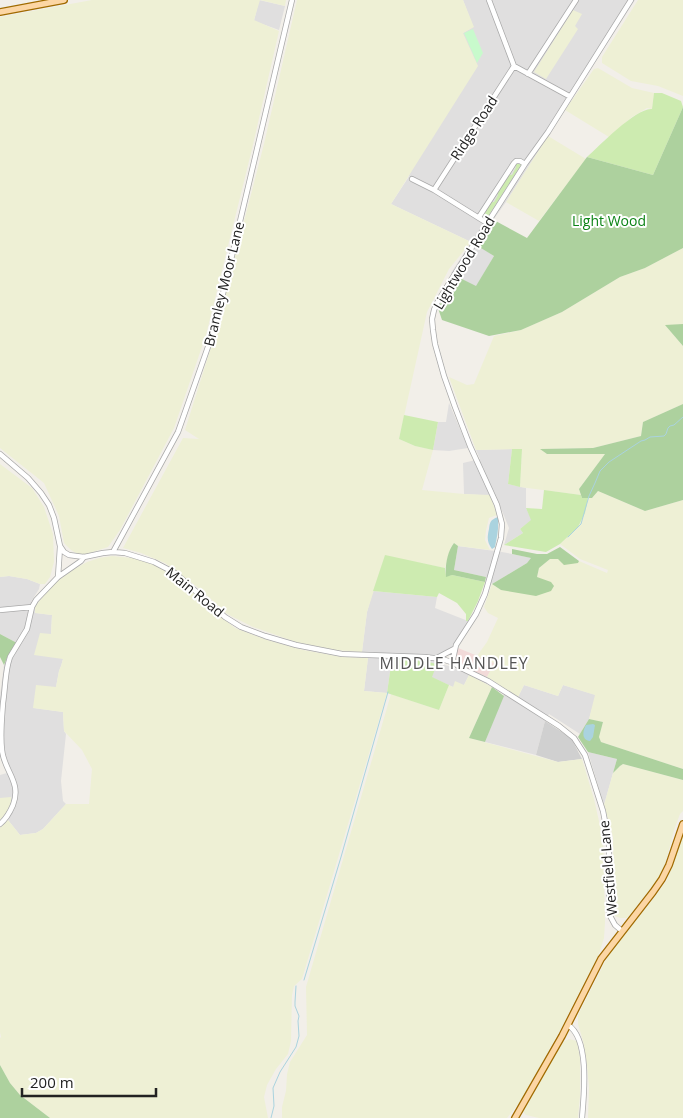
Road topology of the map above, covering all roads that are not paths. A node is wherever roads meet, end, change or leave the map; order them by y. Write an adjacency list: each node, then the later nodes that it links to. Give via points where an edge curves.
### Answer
1 (64, 0): 6 (main road)
2 (292, 0): 17 (street, Bramley Moor Lane, via 209,346 178,432)
3 (489, 0): 7 (street)
4 (576, 0): 8 (street)
5 (631, 0): 9 (street, Lightwood Road)
6 (0, 12)
7 (514, 66): 8 (street); 12 (street, Ridge Road)
8 (528, 74): 9 (street)
9 (570, 96): 10 (street, Lightwood Road)
10 (526, 164): 13 (street, via 514,163); 14 (street, Lightwood Road)
11 (412, 179): 12 (street)
12 (434, 190): 13 (street)
13 (479, 217): 14 (street)
14 (487, 223): 22 (street, Lightwood Road, via 437,303 432,320 435,344 455,407 502,524 485,594)
15 (0, 454): 16 (street, via 28,478 49,505)
16 (60, 546): 18 (street, via 69,555); 19 (street)
17 (113, 552): 18 (street, Main Road); 23 (street, Main Road, via 139,557 167,568 225,617 265,636 342,654)
18 (84, 557): 19 (street, Main Road)
19 (58, 577): 20 (street, Main Road)
20 (32, 607): 21 (street); 25 (street, Main Road, via 27,629 10,657 6,671 2,749 16,792 12,808)
21 (0, 610)
22 (454, 649): 23 (street); 24 (street)
23 (436, 658): 24 (street, Main Road)
24 (454, 663): 27 (street, Westfield Lane, via 559,726 580,745 607,828 609,914)
25 (0, 824)
26 (683, 824): 27 (main road, via 662,879)
27 (622, 931): 28 (main road, via 602,958)
28 (568, 1025): 29 (main road); 30 (street, via 579,1040 583,1061)
29 (514, 1118)
30 (582, 1118)

